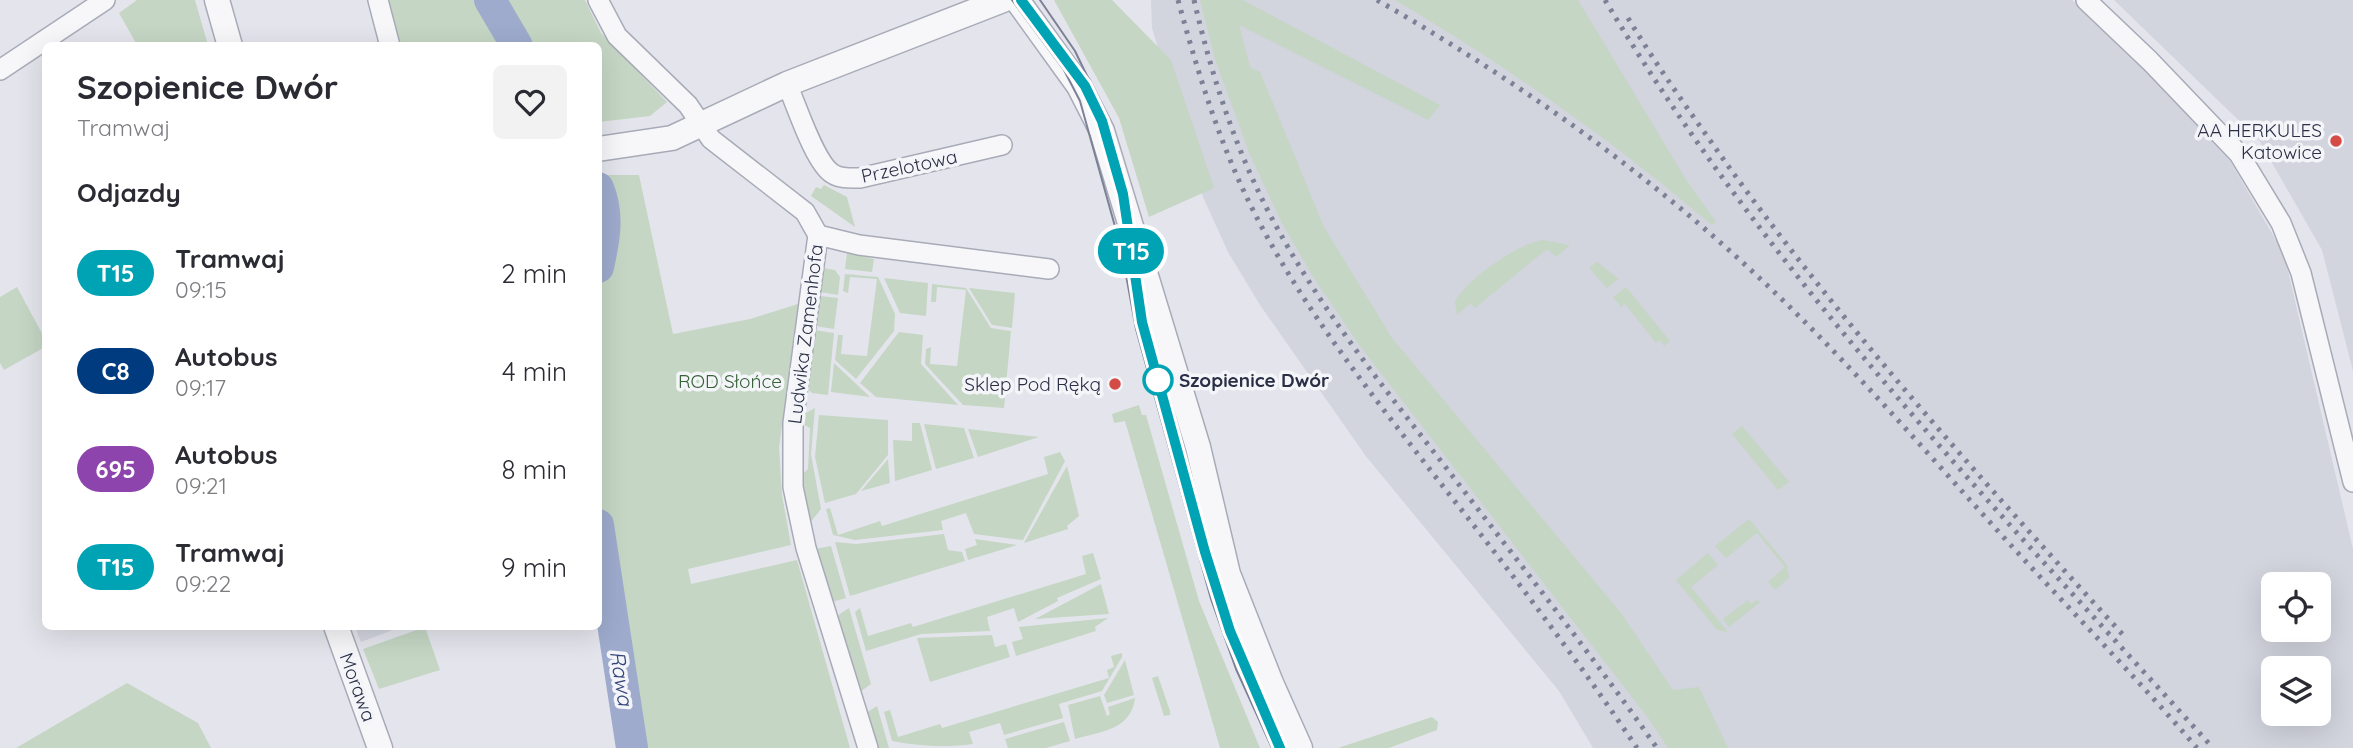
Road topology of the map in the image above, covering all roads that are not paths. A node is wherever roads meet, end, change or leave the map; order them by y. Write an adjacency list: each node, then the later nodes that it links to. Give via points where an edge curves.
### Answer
1 (105, 0): 10 (street)
2 (217, 0): 8 (street)
3 (378, 0): 9 (street)
4 (598, 0): 12 (street, Ludwika Zamenhofa, via 617,36 688,105)
5 (1003, 0): 11 (street)
6 (1017, 0): 21 (street, via 1079,86 1102,131 1198,447 1228,574)
7 (2086, 0): 17 (street, via 2239,154 2281,223 2301,273)
8 (229, 42)
9 (389, 42)
10 (0, 70)
11 (787, 84): 12 (street); 13 (street, Przelotowa, via 819,156 831,174 844,178)
12 (701, 125): 14 (street, via 657,142); 15 (street, Ludwika Zamenhofa, via 711,139 805,212)
13 (1002, 145)
14 (602, 149)
15 (818, 235): 16 (street, via 859,245); 20 (street, Ludwika Zamenhofa, via 793,423 793,487 806,548)
16 (1049, 269)
17 (2353, 482)
18 (337, 630): 19 (street, Morawa)
19 (380, 748)
20 (868, 748)
21 (1300, 748)

